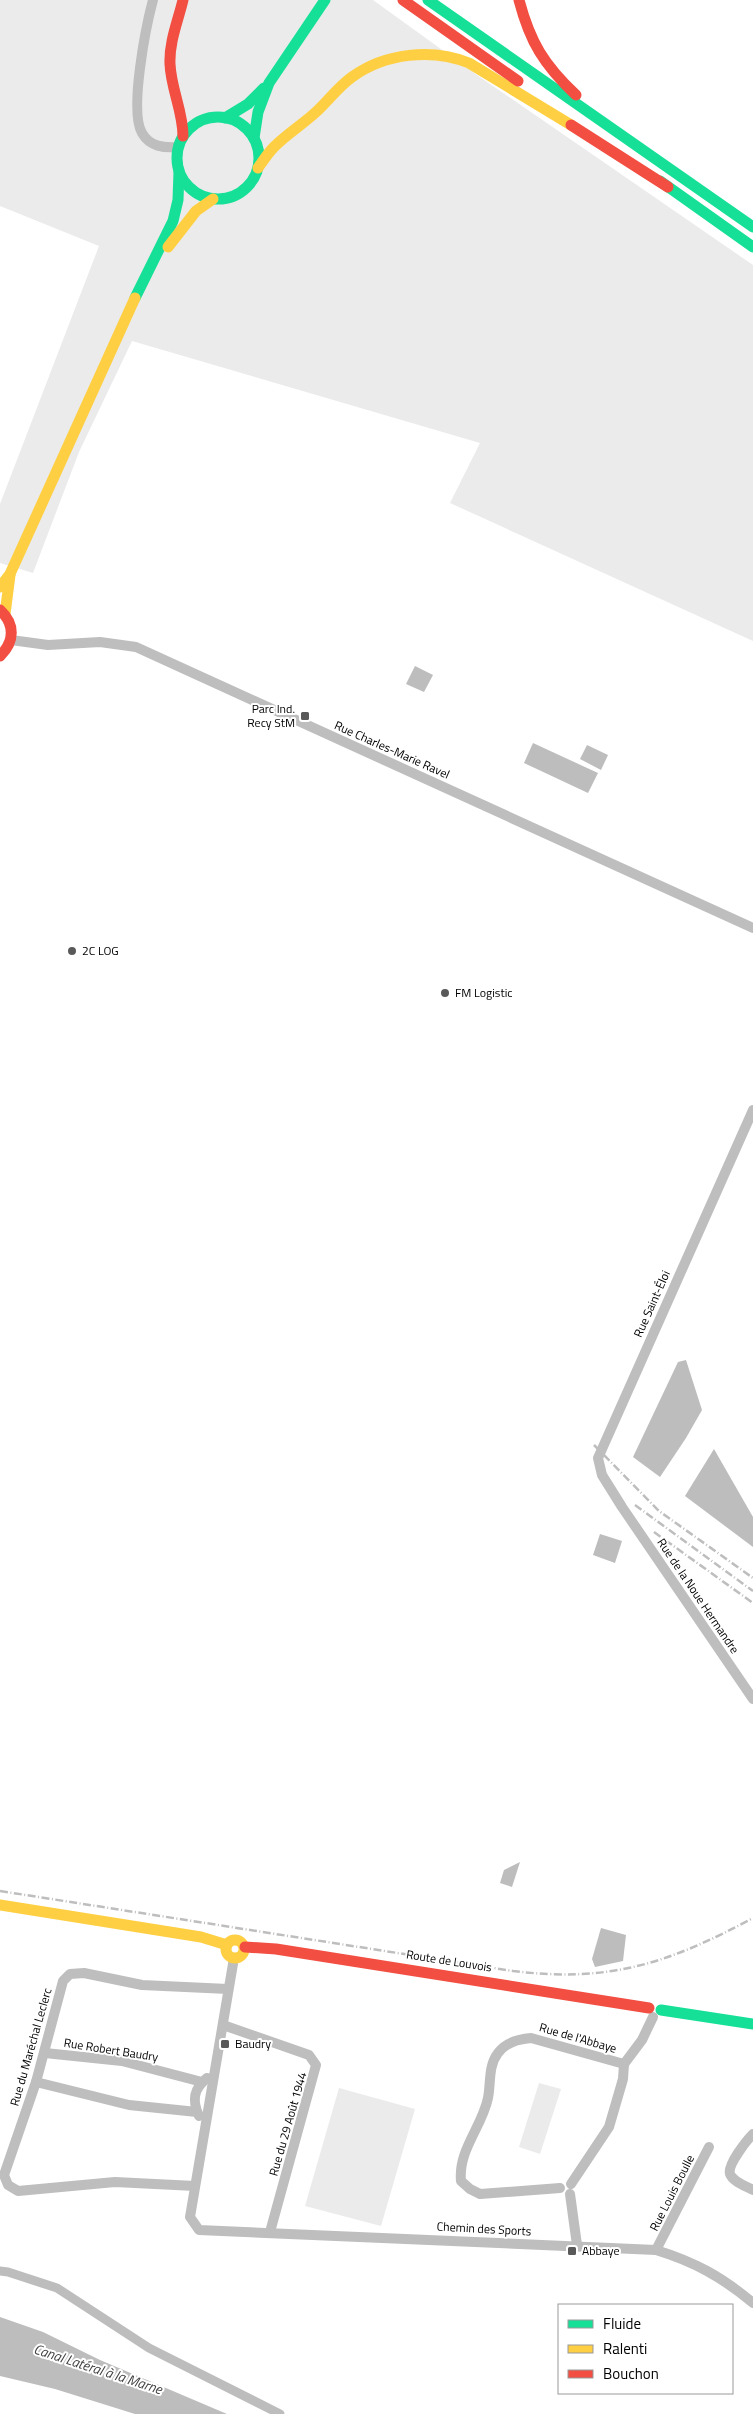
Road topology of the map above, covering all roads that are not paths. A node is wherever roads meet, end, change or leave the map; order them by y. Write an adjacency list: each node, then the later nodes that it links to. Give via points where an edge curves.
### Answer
1 (153, 0): 11 (street, via 144,33 136,118 141,132 162,149)
2 (183, 0): 11 (main road, via 172,49 171,71 184,116)
3 (325, 0): 7 (main road)
4 (403, 0): 14 (main road)
5 (428, 0): 9 (main road)
6 (519, 0): 9 (main road, via 534,48 554,74)
7 (269, 83): 8 (main road, via 248,104); 10 (main road, via 258,112)
8 (226, 118): 10 (main road, via 245,127); 11 (main road, via 202,121)
9 (623, 137): 16 (main road)
10 (254, 138): 12 (main road, via 259,153)
11 (181, 142): 13 (main road, via 176,159)
12 (258, 168): 14 (main road, via 274,147 365,68 395,57 431,54 470,63); 15 (main road, via 250,184 238,194)
13 (179, 172): 15 (main road, via 192,191); 18 (main road, via 173,221)
14 (668, 187): 17 (main road)
15 (214, 199): 18 (main road, via 196,211 184,225)
16 (753, 228)
17 (753, 247)
18 (142, 284): 19 (main road, via 116,334)
19 (10, 574): 20 (main road); 21 (main road)
20 (0, 587)
21 (2, 612): 22 (main road, via 12,626)
22 (11, 640): 23 (main road); 24 (street, Rue Charles-Marie Ravel, via 48,646 100,642 136,647)
23 (0, 656)
24 (753, 928)
25 (753, 1110): 26 (street, Rue Saint-Éloi, via 600,1451 600,1469)
26 (622, 1507): 27 (street, Rue de la Noue Hermandre)
27 (753, 1699)
28 (0, 1906): 29 (main road, via 201,1937)
29 (227, 1945): 30 (main road, via 237,1940); 31 (main road, via 227,1954)
30 (244, 1947): 31 (main road, via 242,1955); 33 (main road, Route de Louvois, via 258,1946 640,2005)
31 (234, 1958): 32 (street)
32 (228, 1989): 35 (street); 36 (street, Rue du Maréchal Leclerc, via 142,1985 76,1972 63,1981)
33 (654, 2012): 34 (main road, Route de Louvois); 37 (street, Rue de l'Abbaye, via 642,2040)
34 (753, 2024)
35 (223, 2025): 38 (street); 48 (street, Rue du 29 Août 1944, via 309,2055 316,2065)
36 (45, 2053): 39 (street, Rue du Maréchal Leclerc); 40 (street, Rue Robert Baudry, via 122,2061)
37 (624, 2064): 46 (street, Rue de l'Abbaye, via 623,2079 609,2127); 46 (street, Rue de l'Abbaye, via 531,2038 517,2039 496,2054 486,2106 462,2160 461,2181 480,2194 560,2188 565,2182)
38 (213, 2073): 40 (street); 42 (street)
39 (36, 2082): 41 (street, via 122,2103); 45 (street, Rue du Maréchal Leclerc, via 4,2174 13,2189 115,2182)
40 (202, 2082): 41 (street, via 194,2102)
41 (198, 2112): 42 (street)
42 (204, 2126): 45 (street)
43 (753, 2134): 47 (street, via 730,2171 732,2178)
44 (709, 2147): 50 (street, Rue Louis Boulle)
45 (195, 2186): 48 (street, Chemin des Sports, via 190,2217 199,2230)
46 (571, 2189): 49 (street)
47 (753, 2190)
48 (270, 2232): 49 (street, Chemin des Sports)
49 (577, 2245): 50 (street, Chemin des Sports)
50 (656, 2250): 51 (street, Chemin des Sports, via 689,2260 716,2275)
51 (753, 2303)

